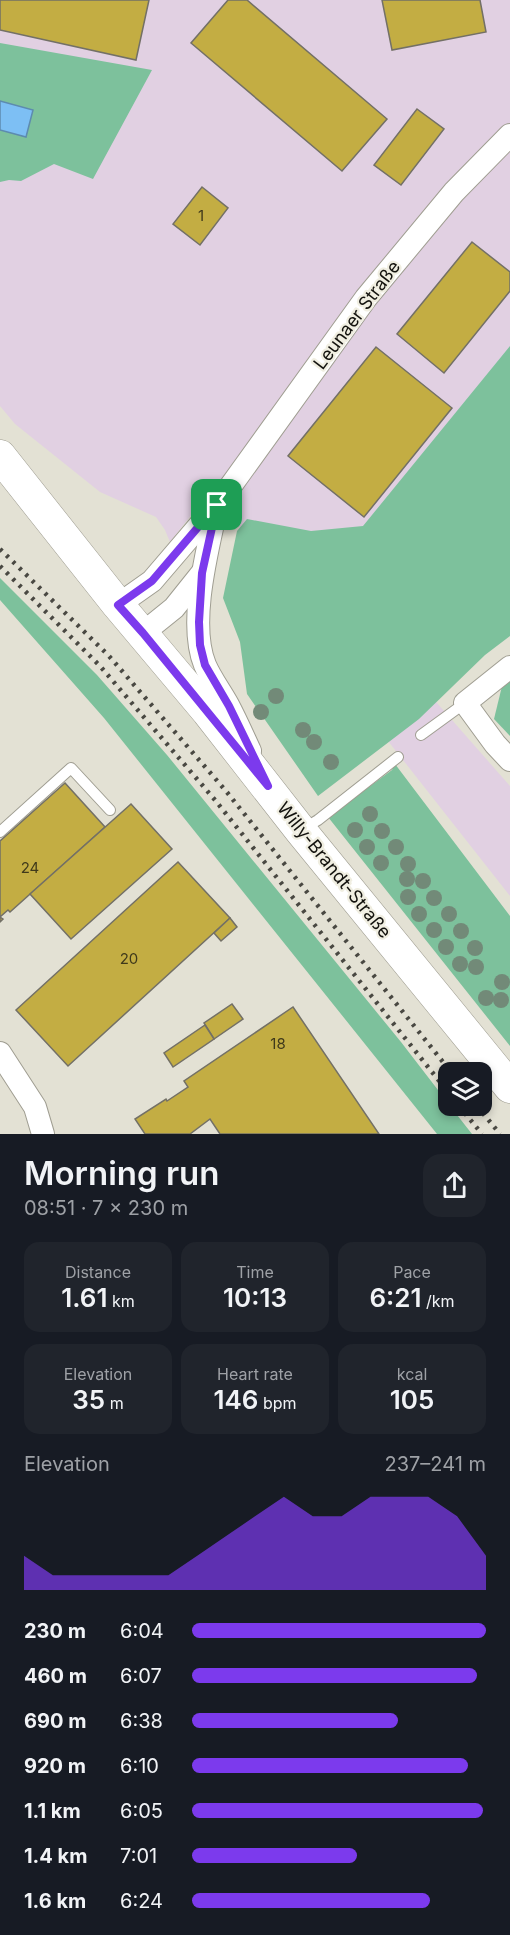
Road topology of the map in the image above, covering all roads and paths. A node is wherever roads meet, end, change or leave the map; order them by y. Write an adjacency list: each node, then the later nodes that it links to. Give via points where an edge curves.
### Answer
1 (510, 135): 3 (street, Leunaer Straße, via 454,192 366,298)
2 (0, 456): 5 (main road, Willy-Brandt-Straße)
3 (217, 505): 4 (street, Leunaer Straße); 5 (street, Leunaer Straße, via 152,581)
4 (202, 573): 6 (street, Leunaer Straße, via 174,608); 12 (street, Leunaer Straße, via 199,634 205,665)
5 (118, 605): 6 (main road, Willy-Brandt-Straße)
6 (143, 633): 12 (main road, Willy-Brandt-Straße)
7 (510, 668): 8 (street)
8 (465, 703): 9 (lane); 11 (street)
9 (421, 735)
10 (398, 757): 15 (lane)
11 (510, 760)
12 (268, 786): 15 (main road, Willy-Brandt-Straße)
13 (110, 810): 14 (lane, via 71,768)
14 (0, 831)
15 (301, 831): 17 (main road, Willy-Brandt-Straße)
16 (0, 1053): 18 (street, via 35,1107)
17 (510, 1087)
18 (43, 1134)

